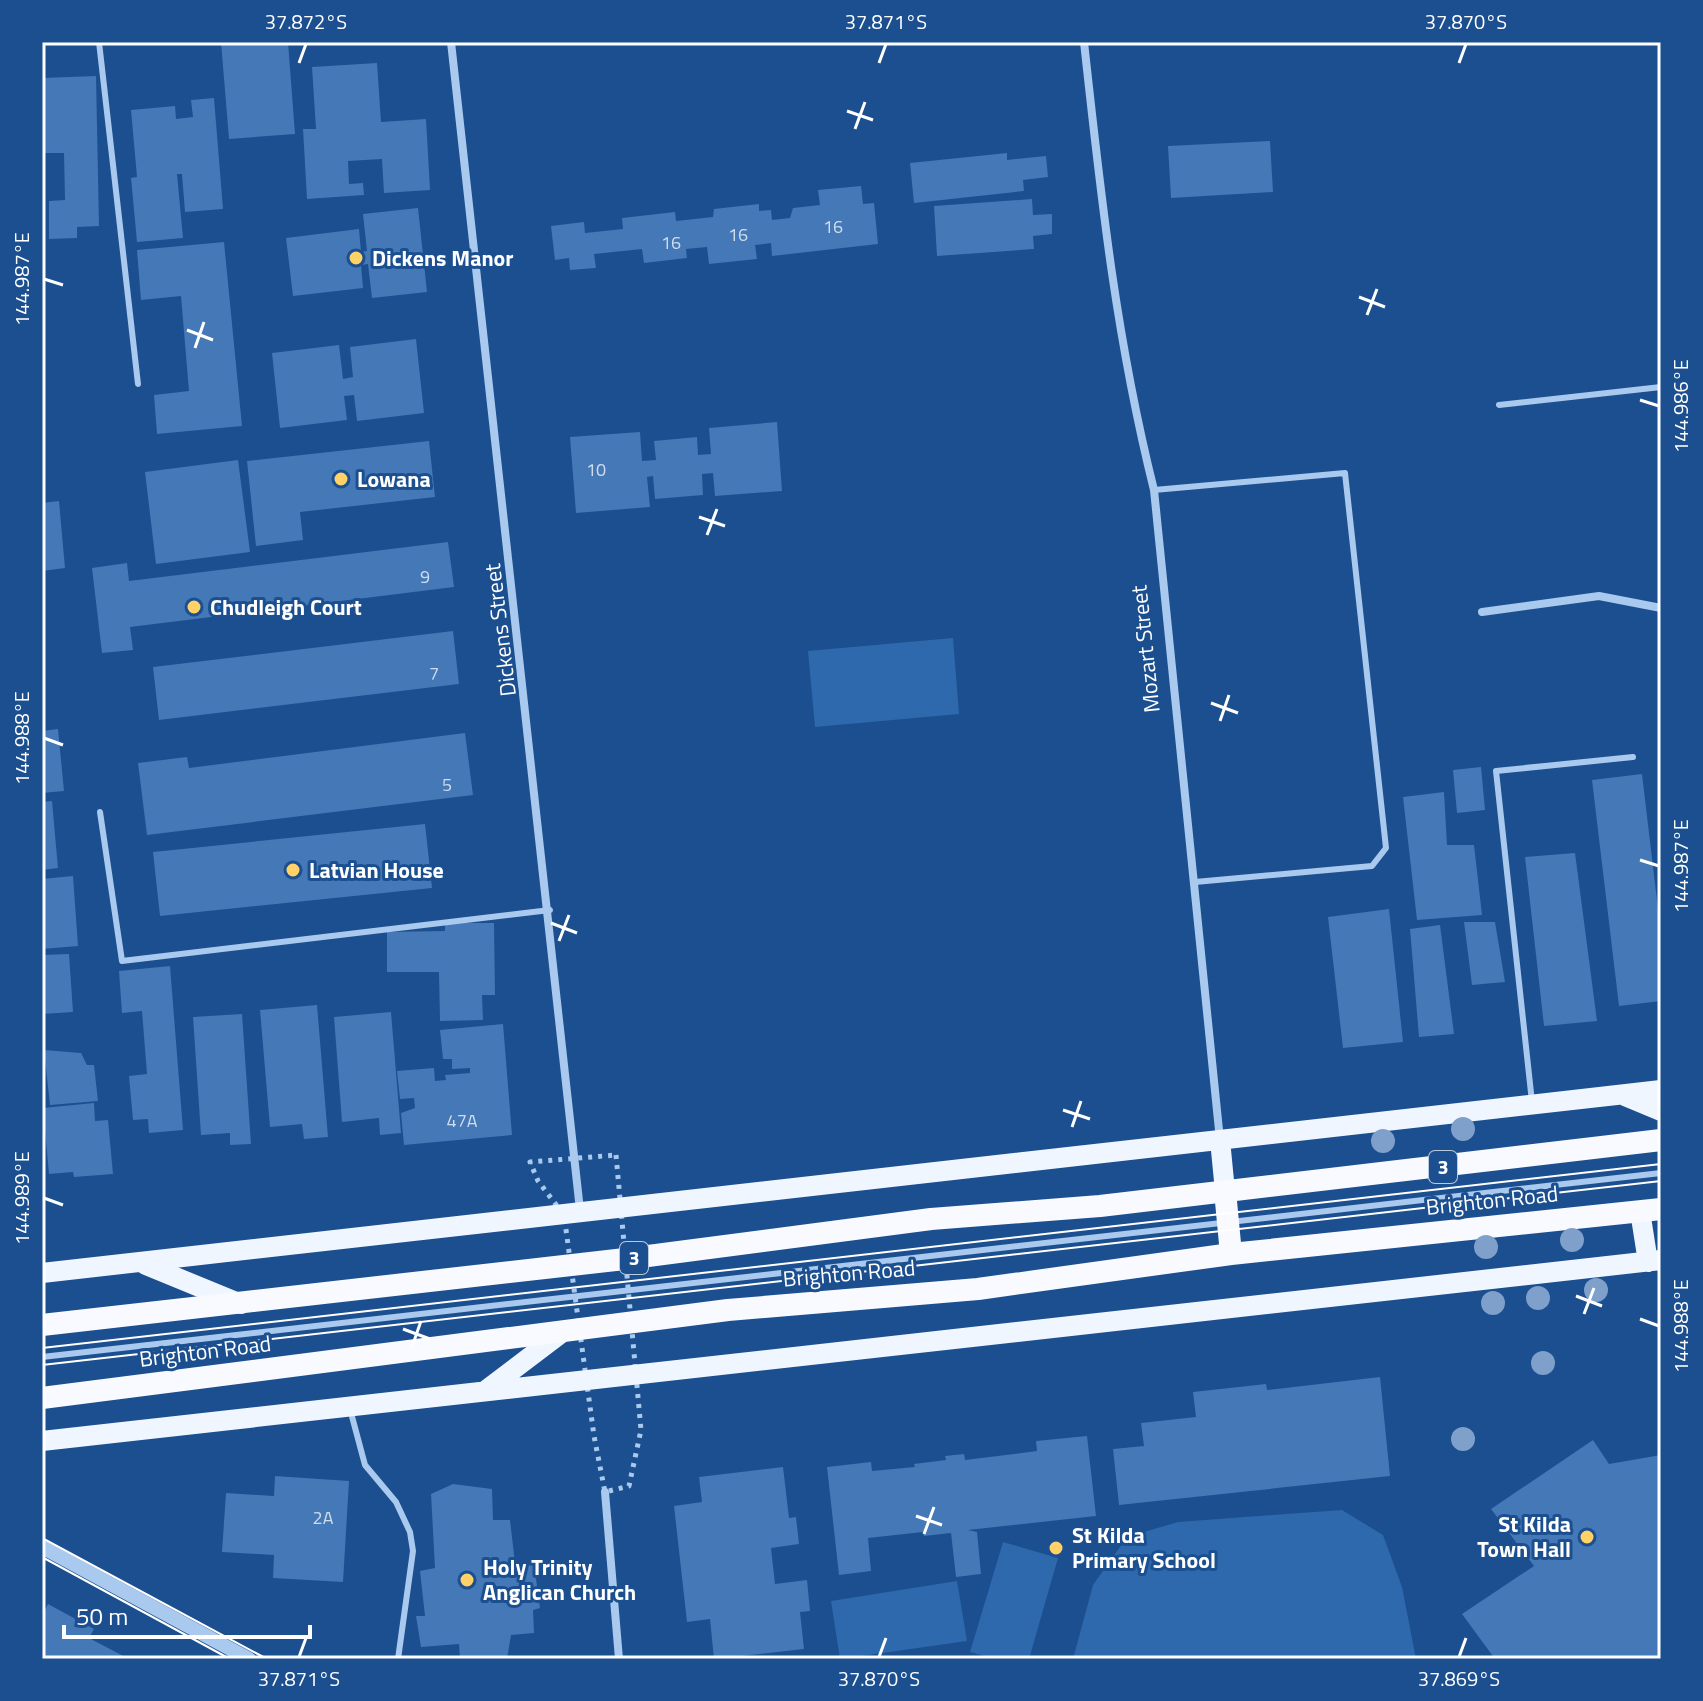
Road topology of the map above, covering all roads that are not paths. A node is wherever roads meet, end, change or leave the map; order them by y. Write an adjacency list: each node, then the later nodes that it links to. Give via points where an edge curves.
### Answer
1 (99, 42): 4 (lane)
2 (451, 42): 13 (street, Dickens Street)
3 (1084, 42): 7 (street, Mozart Street, via 1113,297)
4 (138, 384)
5 (1661, 387): 6 (lane)
6 (1499, 405)
7 (1154, 490): 12 (street, Mozart Street); 12 (lane, via 1345,473 1385,833 1386,848 1372,866)
8 (1661, 608): 9 (street, via 1599,596)
9 (1482, 612)
10 (1633, 757): 16 (lane, via 1496,771)
11 (100, 812): 13 (lane, via 122,961)
12 (1195, 882): 18 (street, Mozart Street)
13 (550, 910): 23 (street, Dickens Street)
14 (1661, 1090): 15 (main road)
15 (1622, 1095): 16 (main road); 17 (main road)
16 (1532, 1106): 18 (main road)
17 (1661, 1111)
18 (1220, 1140): 21 (main road, Mozart Street); 23 (main road)
19 (1661, 1140): 21 (highway, Brighton Road / 3)
20 (1661, 1173): 24 (lane)
21 (1225, 1191): 24 (highway, Mozart Street); 29 (highway, Brighton Road / 3, via 931,1219)
22 (1650, 1210): 25 (highway, Brighton Road); 26 (main road)
23 (581, 1214): 27 (main road)
24 (1227, 1222): 25 (highway, Mozart Street); 32 (lane)
25 (1231, 1254): 31 (highway, Brighton Road, via 978,1289 728,1310)
26 (1654, 1261): 33 (main road)
27 (143, 1263): 28 (main road); 29 (main road)
28 (42, 1273)
29 (241, 1304): 30 (highway, Brighton Road / 3)
30 (42, 1325)
31 (564, 1331): 33 (main road); 34 (highway, Brighton Road)
32 (42, 1357)
33 (483, 1393): 35 (main road)
34 (42, 1398)
35 (349, 1407): 36 (main road); 40 (lane, via 365,1465 396,1502 410,1532 413,1551)
36 (42, 1441)
37 (605, 1492): 41 (street)
38 (42, 1547): 39 (street)
39 (249, 1659)
40 (398, 1659)
41 (619, 1659)

